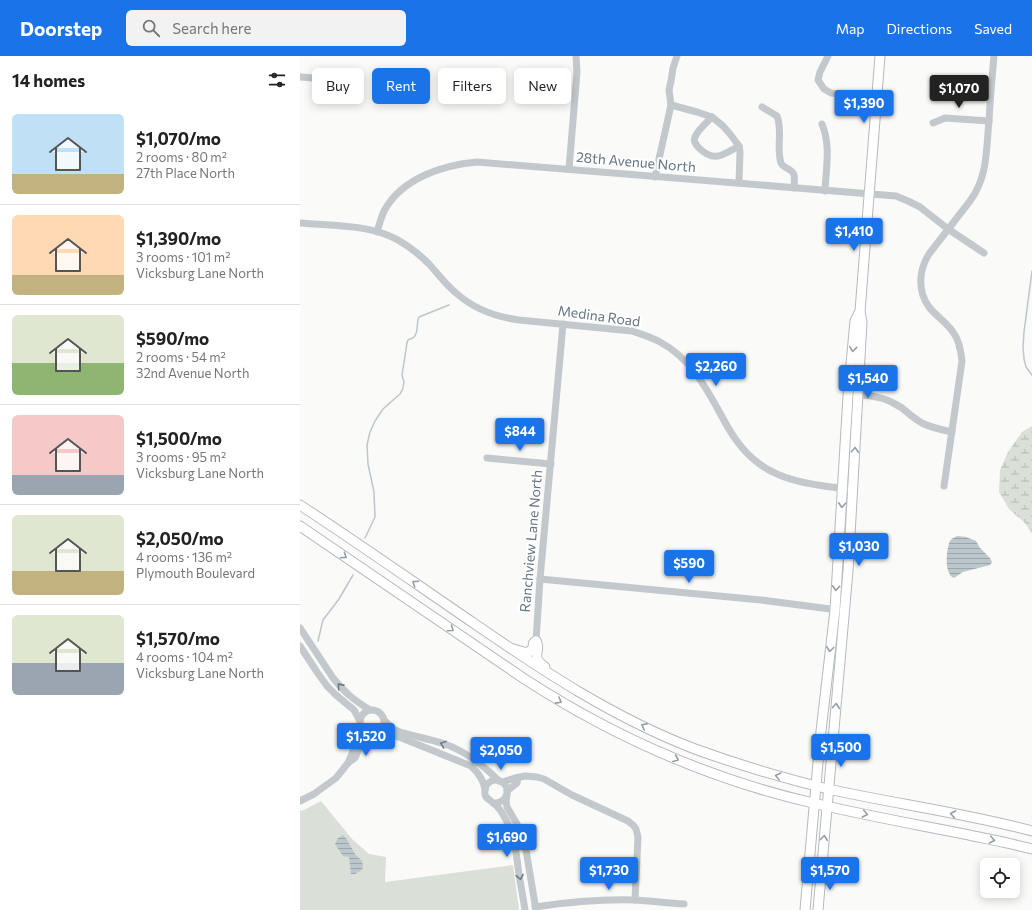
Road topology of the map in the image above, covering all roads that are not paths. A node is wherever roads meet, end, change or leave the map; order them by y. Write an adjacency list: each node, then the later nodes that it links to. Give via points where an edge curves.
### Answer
1 (576, 56): 16 (street)
2 (677, 56): 9 (street, via 669,90)
3 (828, 56): 8 (street, via 818,80 824,89 831,93)
4 (880, 56): 21 (main road)
5 (994, 56): 12 (street)
6 (300, 77): 7 (street)
7 (312, 78)
8 (854, 95)
9 (671, 105): 11 (street); 17 (street)
10 (762, 106): 19 (street, via 777,116 782,163 793,172)
11 (712, 117): 15 (street); 15 (street, via 695,135 698,147 707,155 717,157)
12 (989, 121): 13 (street, via 945,118); 23 (street, via 984,173 976,193)
13 (933, 123)
14 (822, 124): 20 (street, via 827,152)
15 (739, 146): 18 (street)
16 (569, 169): 17 (street, 28th Avenue North); 24 (street, 28th Avenue North, via 477,162 441,169 422,176 400,191 384,211)
17 (655, 177): 18 (street, 28th Avenue North)
18 (740, 183): 19 (street, 28th Avenue North)
19 (794, 188): 20 (street, 28th Avenue North)
20 (825, 191): 21 (street, 28th Avenue North)
21 (869, 194): 23 (street, 28th Avenue North, via 896,196 908,201); 26 (main road)
22 (300, 223): 24 (street)
23 (948, 229): 25 (street, 28th Avenue North); 29 (street, via 924,262 921,289 929,306 953,332 961,351 961,371)
24 (377, 232): 27 (street, Medina Road, via 414,250 456,293 479,309 505,318)
25 (984, 253)
26 (860, 311): 28 (main road, via 862,322); 33 (main road, one-way to 33, via 856,321 849,389)
27 (563, 324): 31 (street, Ranchview Lane North); 33 (street, Medina Road, via 632,331 660,342 674,351 696,372 736,440 758,462 770,471 799,482)
28 (858, 395): 29 (street, via 880,397 932,428); 34 (main road, one-way to 28)
29 (952, 432): 32 (street)
30 (487, 458): 31 (street)
31 (551, 464): 39 (street, Ranchview Lane North)
32 (944, 486)
33 (842, 488): 34 (street, Medina Road); 40 (main road, one-way to 40)
34 (852, 489): 41 (main road)
35 (300, 505): 45 (main road, one-way to 35)
36 (300, 526): 38 (main road)
37 (300, 531): 38 (main road)
38 (324, 542): 60 (main road, one-way to 60, via 523,678 589,718 687,764 729,780)
39 (540, 579): 40 (street, via 761,600); 43 (street, Ranchview Lane North)
40 (835, 610): 41 (street); 54 (main road, one-way to 54)
41 (845, 611): 55 (main road, one-way to 41)
42 (301, 630): 47 (street, one-way to 42, via 337,684)
43 (536, 641): 45 (main road, via 528,652); 46 (main road, via 540,663)
44 (300, 646): 49 (street, via 327,686 354,710)
45 (506, 646): 46 (main road)
46 (597, 702): 54 (main road, one-way to 46, via 736,764 694,748 617,714)
47 (370, 710): 48 (street, via 380,713); 49 (street, via 363,713)
48 (385, 721): 50 (street, via 383,729); 53 (street, one-way to 48, via 460,751 443,743 400,732)
49 (360, 724): 50 (street, via 366,733); 51 (street, via 356,744)
50 (375, 734): 51 (street, via 360,746 355,758); 56 (street, via 399,737 471,766 481,776)
51 (348, 763): 58 (street, via 327,785)
52 (518, 778): 53 (street); 57 (street, via 517,783); 64 (street, via 531,776 544,779 633,825 638,836)
53 (500, 781): 56 (street, via 488,783); 57 (street, via 505,784)
54 (816, 786): 55 (main road); 60 (main road)
55 (828, 788): 61 (main road); 62 (main road, one-way to 55)
56 (485, 789): 59 (street, via 486,798)
57 (507, 793): 59 (street, via 503,800); 66 (street, via 508,808 525,844)
58 (300, 801)
59 (493, 802): 67 (street, one-way to 67, via 506,819 513,837)
60 (814, 804): 61 (main road); 68 (main road)
61 (826, 806): 63 (main road, one-way to 63); 69 (main road, one-way to 61)
62 (1032, 831)
63 (1032, 849)
64 (635, 900): 65 (street); 66 (street, via 584,901)
65 (684, 904)
66 (535, 908)
67 (525, 910)
68 (805, 910)
69 (818, 910)

